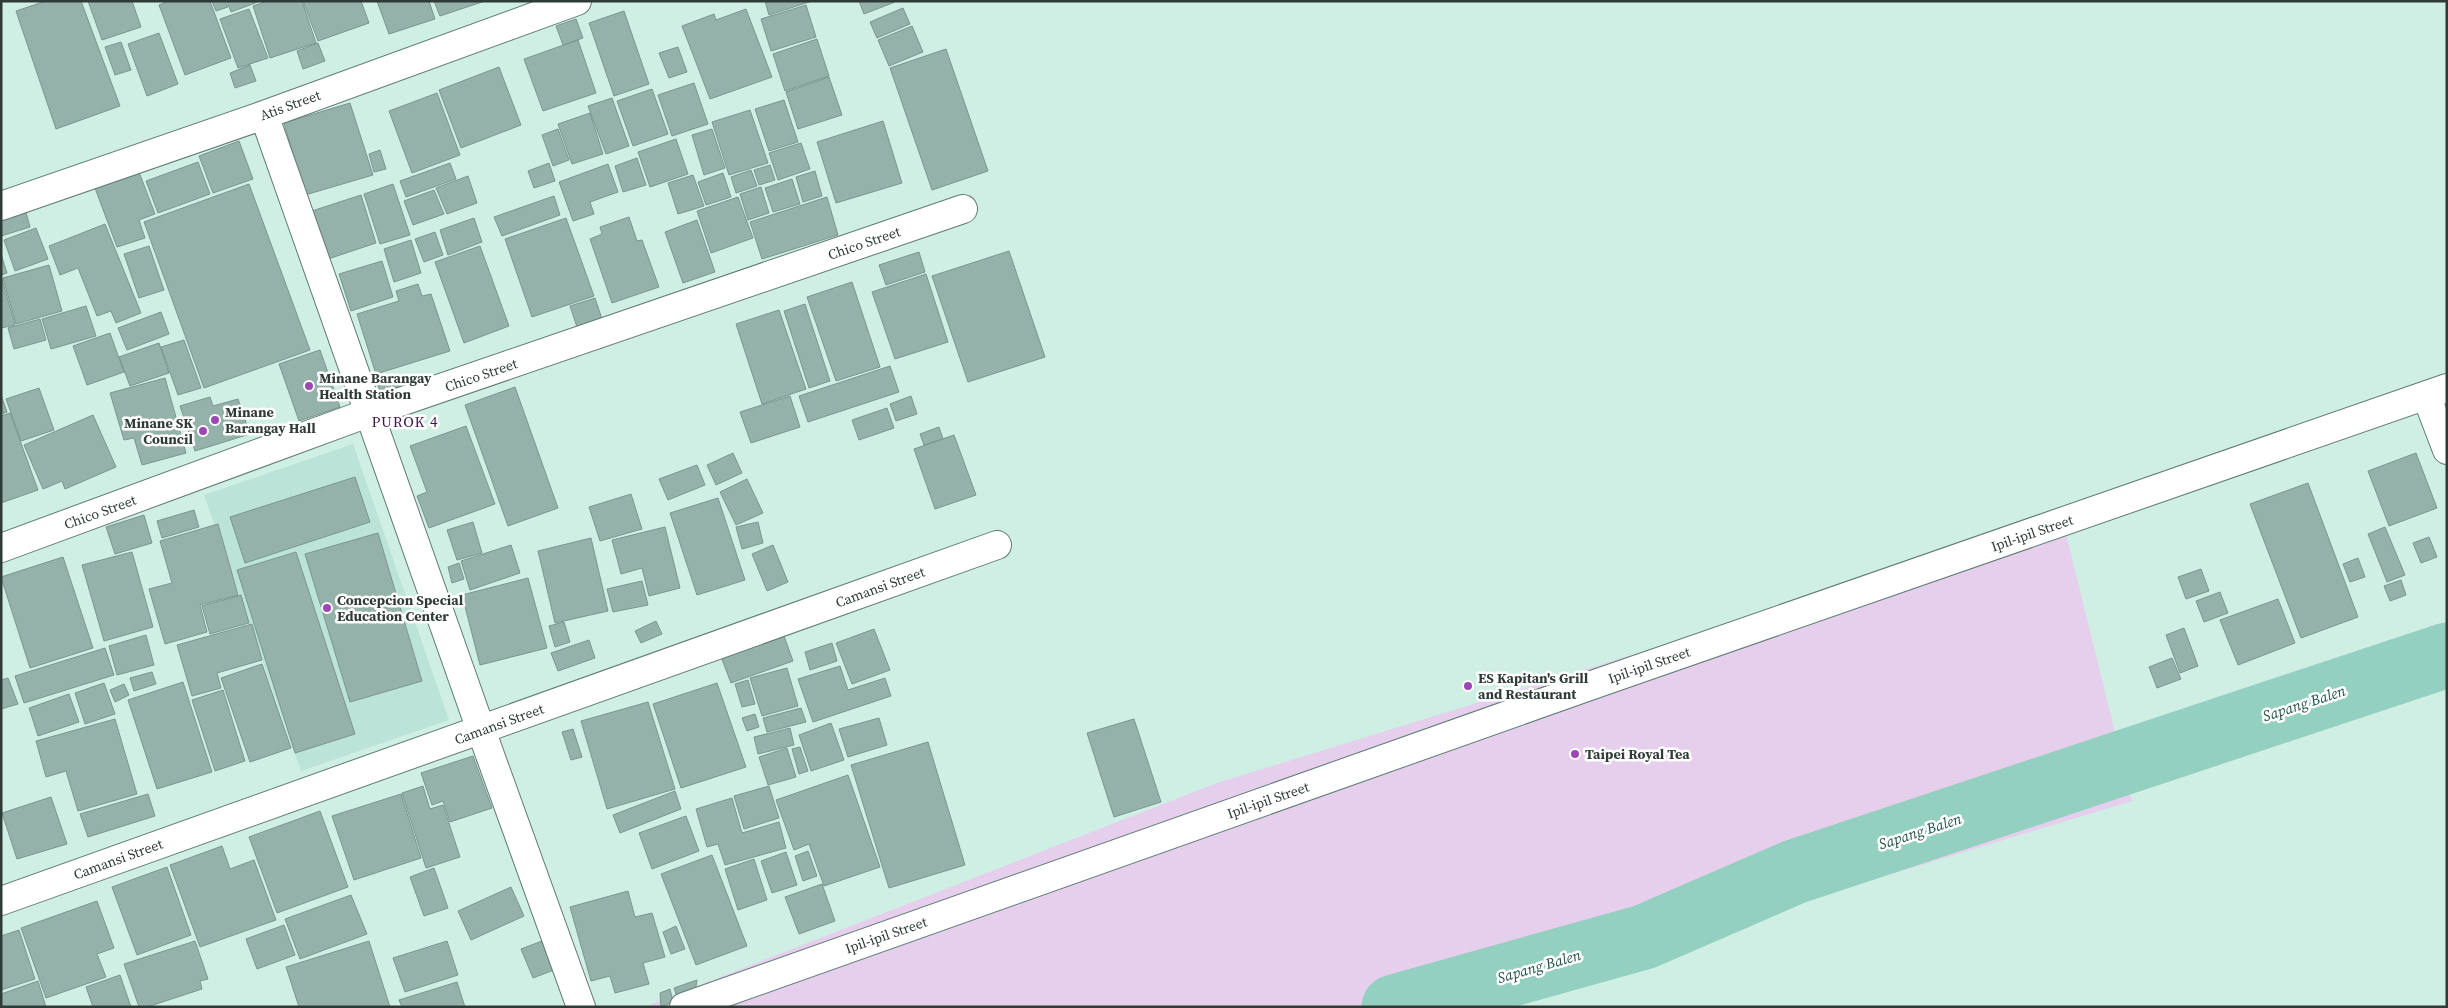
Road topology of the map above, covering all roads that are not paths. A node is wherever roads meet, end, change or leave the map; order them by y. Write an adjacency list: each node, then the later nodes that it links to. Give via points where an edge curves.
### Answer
1 (577, 1): 2 (street, Atis Street)
2 (264, 115): 3 (street, Atis Street); 6 (street)
3 (1, 206)
4 (963, 209): 6 (street, Chico Street)
5 (2436, 392): 7 (street); 13 (street, Ipil-ipil Street, via 1598,683)
6 (368, 413): 9 (street, Chico Street); 10 (street)
7 (2447, 450)
8 (997, 545): 10 (street, Camansi Street)
9 (1, 548)
10 (481, 730): 11 (street, Camansi Street); 12 (street)
11 (1, 901)
12 (581, 1007)
13 (684, 1007)

